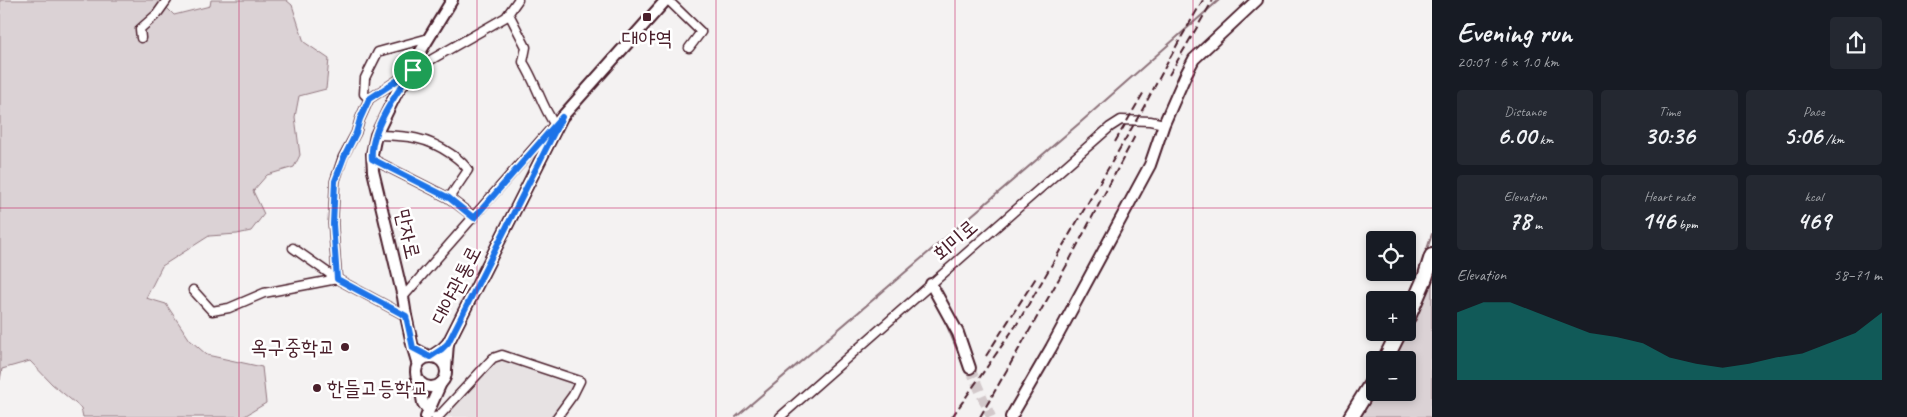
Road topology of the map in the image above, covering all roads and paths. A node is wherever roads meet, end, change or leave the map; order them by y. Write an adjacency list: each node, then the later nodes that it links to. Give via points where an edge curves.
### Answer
1 (167, 0): 7 (street, via 140,29)
2 (452, 0): 8 (street, 만자로)
3 (518, 0): 6 (street)
4 (667, 0): 9 (street, via 701,32); 12 (street, 대야관통로)
5 (1257, 0): 13 (street, via 1194,59)
6 (509, 14): 10 (street); 12 (street, via 526,47 523,62 542,104)
7 (141, 38)
8 (429, 38): 10 (street, 만자로); 11 (street, via 378,52 365,78 364,94)
9 (689, 48)
10 (413, 70): 11 (street); 14 (street, 만자로, via 397,92)
11 (369, 99): 20 (street, via 335,181 333,224)
12 (558, 121): 17 (street); 26 (street, 대야관통로)
13 (1164, 124): 21 (street, 회미로, via 1150,120 1121,120 1110,126); 38 (street, via 1150,164)
14 (376, 135): 15 (street, 만자로); 16 (street, via 424,139 464,162 468,170)
15 (372, 159): 16 (street); 23 (street, 만자로)
16 (449, 198): 17 (street)
17 (474, 218): 23 (street)
18 (293, 248): 20 (street)
19 (1432, 256): 24 (highway)
20 (337, 279): 22 (street, via 264,292 228,308 212,311); 25 (street)
21 (931, 284): 30 (street, via 958,333); 37 (street, 회미로)
22 (193, 290)
23 (403, 297): 25 (street, 만자로)
24 (1416, 299)
25 (406, 316): 27 (street, 만자로)
26 (448, 343): 28 (street); 31 (street)
27 (413, 348): 28 (street); 29 (street, 만자로)
28 (430, 357): 29 (street); 31 (street, via 441,361)
29 (418, 366): 32 (street)
30 (970, 368)
31 (446, 370): 33 (street)
32 (419, 381): 33 (street, via 432,387); 35 (street, via 423,403)
33 (441, 383): 35 (street)
34 (1366, 393): 39 (highway)
35 (430, 415): 36 (street, via 439,416 493,358 502,355 580,381)
36 (558, 417)
37 (780, 417)
38 (1011, 417)
39 (1351, 417)

